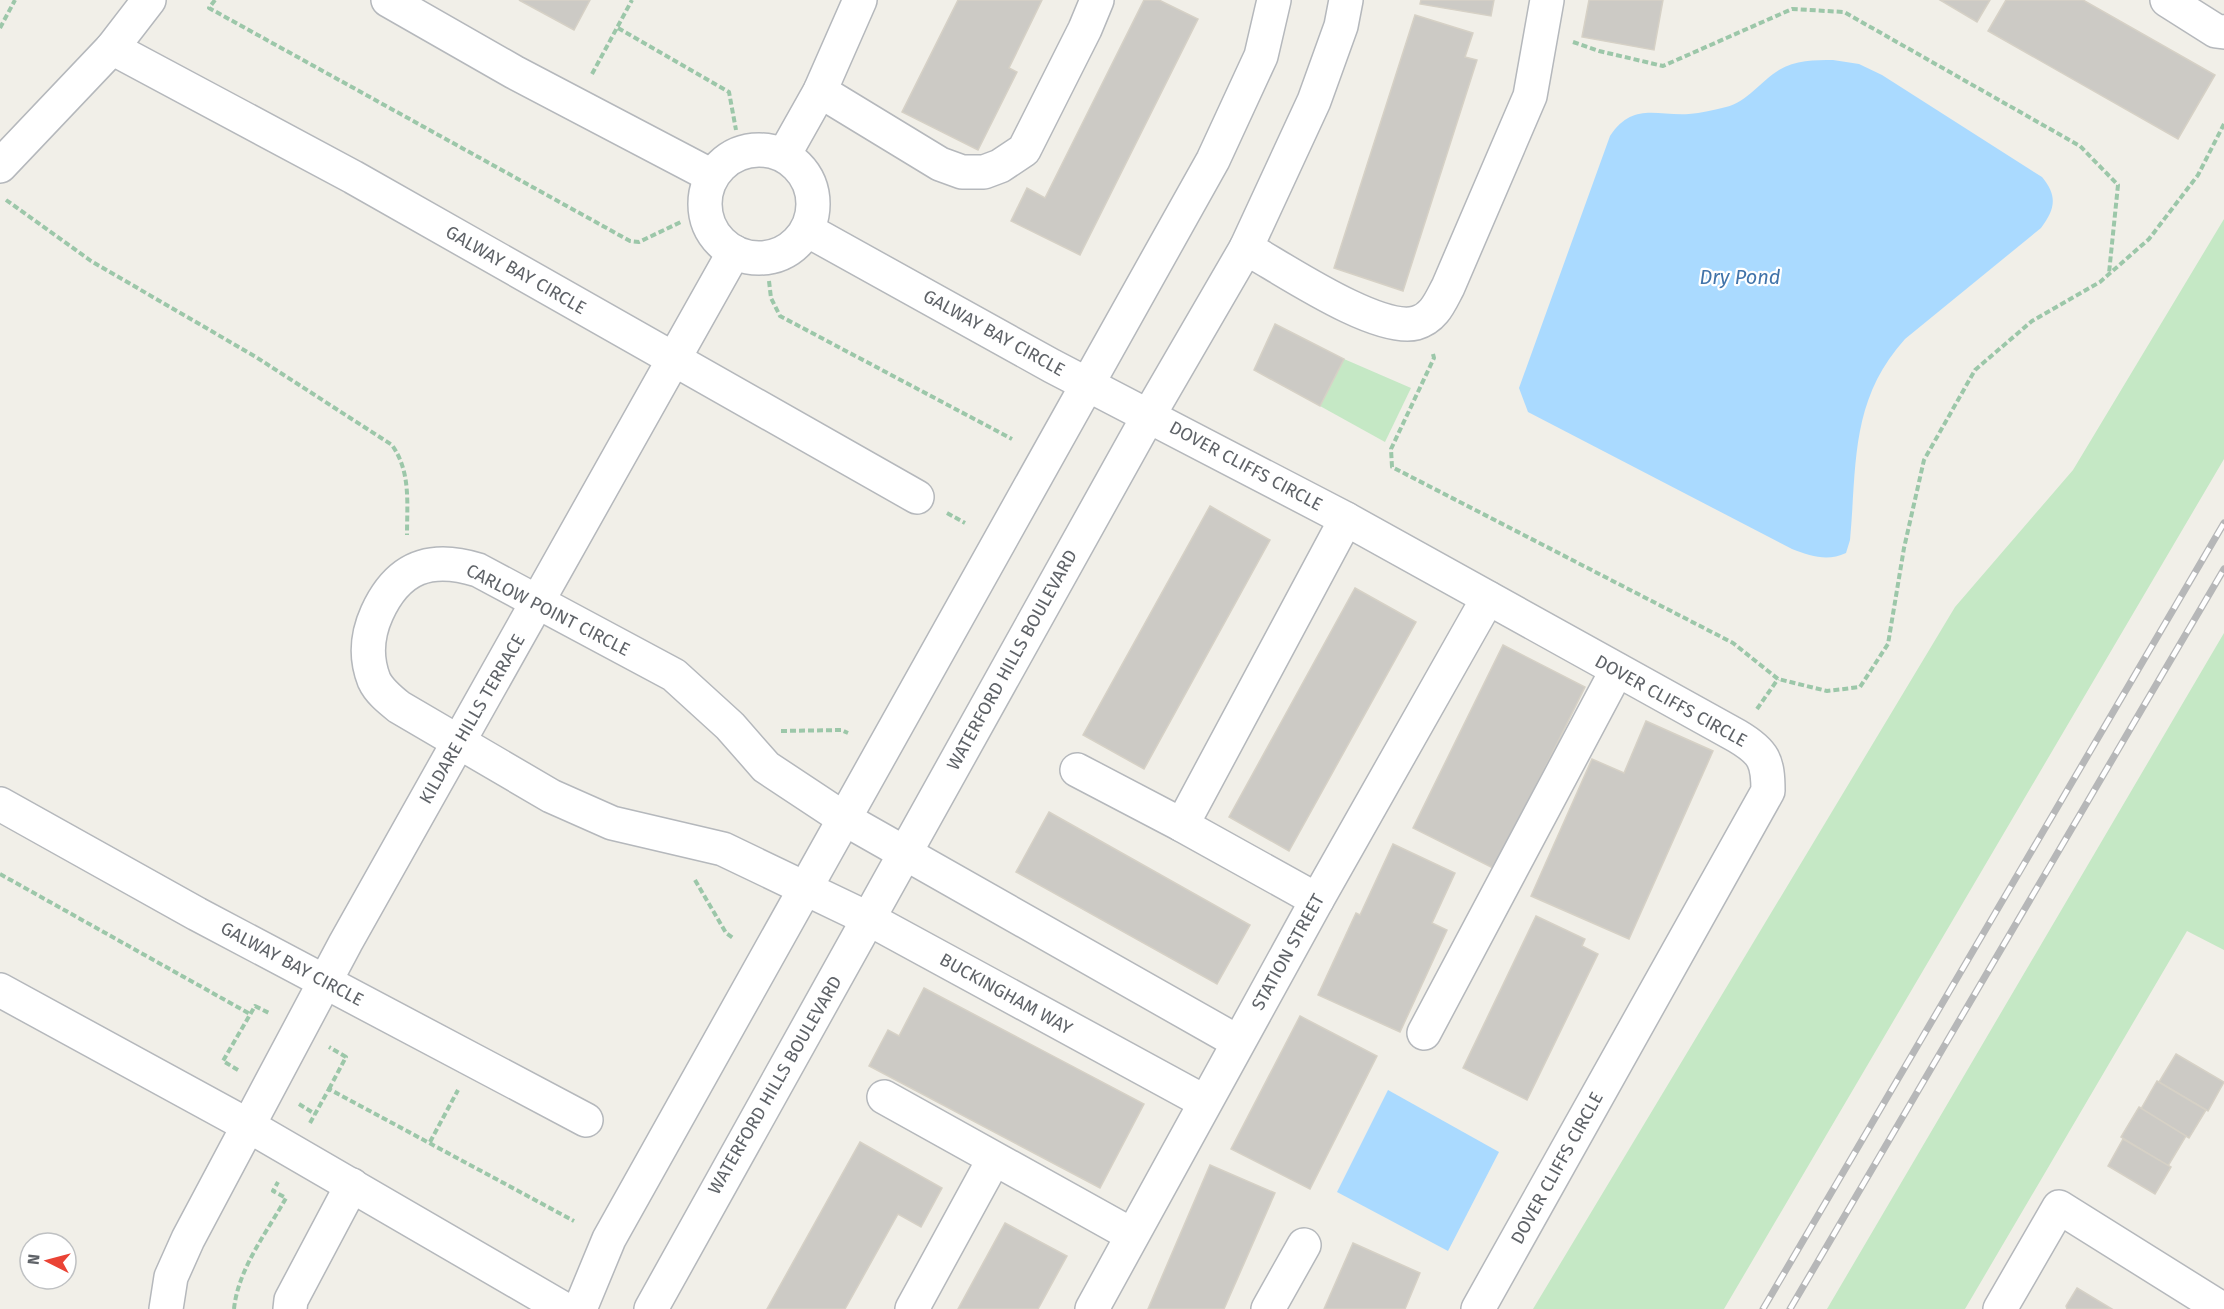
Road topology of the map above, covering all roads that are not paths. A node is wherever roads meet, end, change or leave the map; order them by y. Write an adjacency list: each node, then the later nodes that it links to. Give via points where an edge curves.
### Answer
1 (149, 0): 10 (street)
2 (388, 0): 14 (street)
3 (860, 0): 11 (street)
4 (1097, 0): 11 (street, via 1024,150 984,172 962,172 940,164)
5 (1274, 0): 19 (street, via 1261,56 1213,160)
6 (1346, 0): 16 (street, WATERFORD HILLS BOULEVARD, via 1341,27 1314,101)
7 (2167, 0): 9 (street, via 2216,31)
8 (1544, 16): 16 (street, via 1530,96 1434,313 1416,323 1393,323 1365,315)
9 (2224, 32)
10 (112, 48): 13 (street); 18 (street, GALWAY BAY CIRCLE, via 353,177)
11 (820, 91): 12 (street)
12 (784, 155): 14 (street, via 751,150 721,164); 15 (street, via 808,181 813,198)
13 (0, 166)
14 (712, 176): 17 (street, via 705,211 710,228)
15 (807, 231): 17 (street, via 781,254 765,258); 19 (street, GALWAY BAY CIRCLE)
16 (1246, 248): 20 (street, WATERFORD HILLS BOULEVARD)
17 (734, 252): 18 (street, KILDARE HILLS TERRACE)
18 (671, 360): 21 (street, GALWAY BAY CIRCLE); 24 (street, KILDARE HILLS TERRACE)
19 (1086, 383): 20 (street, DOVER CLIFFS CIRCLE); 29 (street)
20 (1149, 415): 22 (street, DOVER CLIFFS CIRCLE); 31 (street, WATERFORD HILLS BOULEVARD)
21 (917, 497)
22 (1346, 519): 23 (street, DOVER CLIFFS CIRCLE); 30 (street)
23 (1488, 598): 25 (street, DOVER CLIFFS CIRCLE); 33 (street, STATION STREET)
24 (538, 603): 26 (street, KILDARE HILLS TERRACE); 26 (street, CARLOW POINT CIRCLE, via 478,570 457,563 412,570 398,579 382,601 367,645 374,681 399,707); 29 (street, CARLOW POINT CIRCLE, via 674,675 730,726 766,766)
25 (1617, 670): 37 (street); 55 (street, DOVER CLIFFS CIRCLE, via 1751,744 1768,763 1768,791)
26 (460, 741): 32 (street, CARLOW POINT CIRCLE, via 551,796 612,824 723,849); 35 (street, KILDARE HILLS TERRACE)
27 (1077, 770): 30 (street)
28 (0, 804): 35 (street, GALWAY BAY CIRCLE)
29 (843, 818): 31 (street, CARLOW POINT CIRCLE); 32 (street)
30 (1182, 825): 33 (street)
31 (904, 853): 34 (street, WATERFORD HILLS BOULEVARD); 38 (street)
32 (805, 888): 34 (street, BUCKINGHAM WAY); 50 (street, via 609,1239)
33 (1317, 900): 38 (street, STATION STREET)
34 (869, 919): 40 (street, BUCKINGHAM WAY); 51 (street, WATERFORD HILLS BOULEVARD)
35 (326, 981): 41 (street, GALWAY BAY CIRCLE); 42 (street, KILDARE HILLS TERRACE)
36 (0, 990): 42 (street)
37 (1424, 1033)
38 (1238, 1042): 40 (street, STATION STREET)
39 (884, 1097): 43 (street)
40 (1205, 1102): 45 (street, STATION STREET)
41 (586, 1120)
42 (249, 1126): 44 (street); 47 (street, KILDARE HILLS TERRACE, via 188,1239 171,1277)
43 (994, 1159): 45 (street); 52 (street)
44 (352, 1185): 48 (street, via 291,1300); 49 (street)
45 (1132, 1235): 53 (street, STATION STREET)
46 (1304, 1245): 54 (street)
47 (166, 1309)
48 (290, 1309)
49 (564, 1309)
50 (579, 1309)
51 (651, 1309)
52 (912, 1309)
53 (1092, 1309)
54 (1268, 1309)
55 (1478, 1309)
56 (2000, 1309): 57 (street, via 2059,1207)
57 (2222, 1309)

